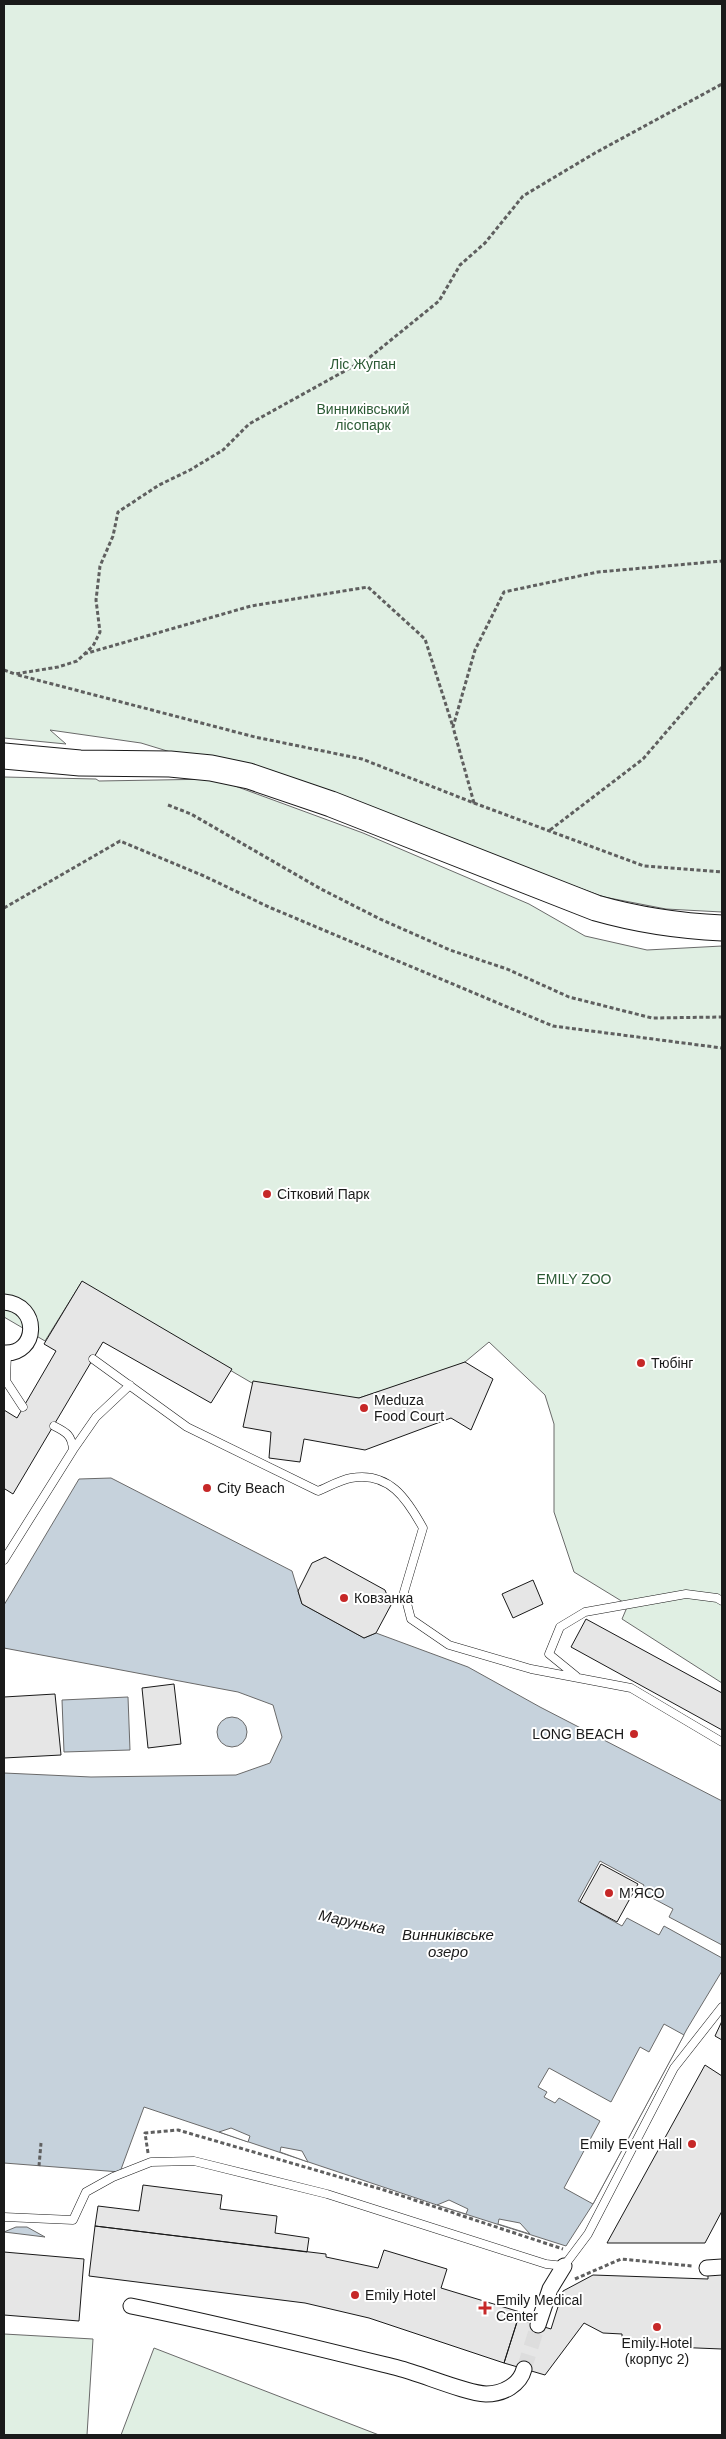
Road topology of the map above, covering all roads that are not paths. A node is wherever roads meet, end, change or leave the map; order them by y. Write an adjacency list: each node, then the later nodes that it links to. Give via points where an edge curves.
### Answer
1 (4, 756): 2 (main road, via 80,763 170,764 249,776 331,804 596,908 656,923)
2 (722, 928)
3 (4, 1302): 4 (street, via 25,1311 31,1326 22,1347)
4 (6, 1353): 7 (lane, via 6,1381)
5 (93, 1358): 6 (lane)
6 (130, 1386): 9 (lane, via 96,1416); 12 (lane, via 187,1427 318,1491 352,1478 386,1481 400,1494 423,1528 404,1592 411,1619 449,1645)
7 (23, 1407)
8 (54, 1426): 9 (lane, via 68,1433)
9 (73, 1450): 10 (lane)
10 (4, 1560)
11 (722, 1600): 12 (lane, via 686,1594 585,1612 560,1627 549,1654)
12 (578, 1678): 13 (lane, via 631,1688)
13 (722, 1742)
14 (722, 2007): 16 (lane, via 674,2068 588,2234)
15 (4, 2217): 16 (lane, via 73,2220 86,2192 113,2178 151,2162 194,2161 327,2194 546,2264)
16 (564, 2266): 18 (street, via 550,2289)
17 (131, 2306): 19 (street, via 239,2328 421,2374 485,2394 504,2391 522,2378)
18 (538, 2324)
19 (524, 2369)

